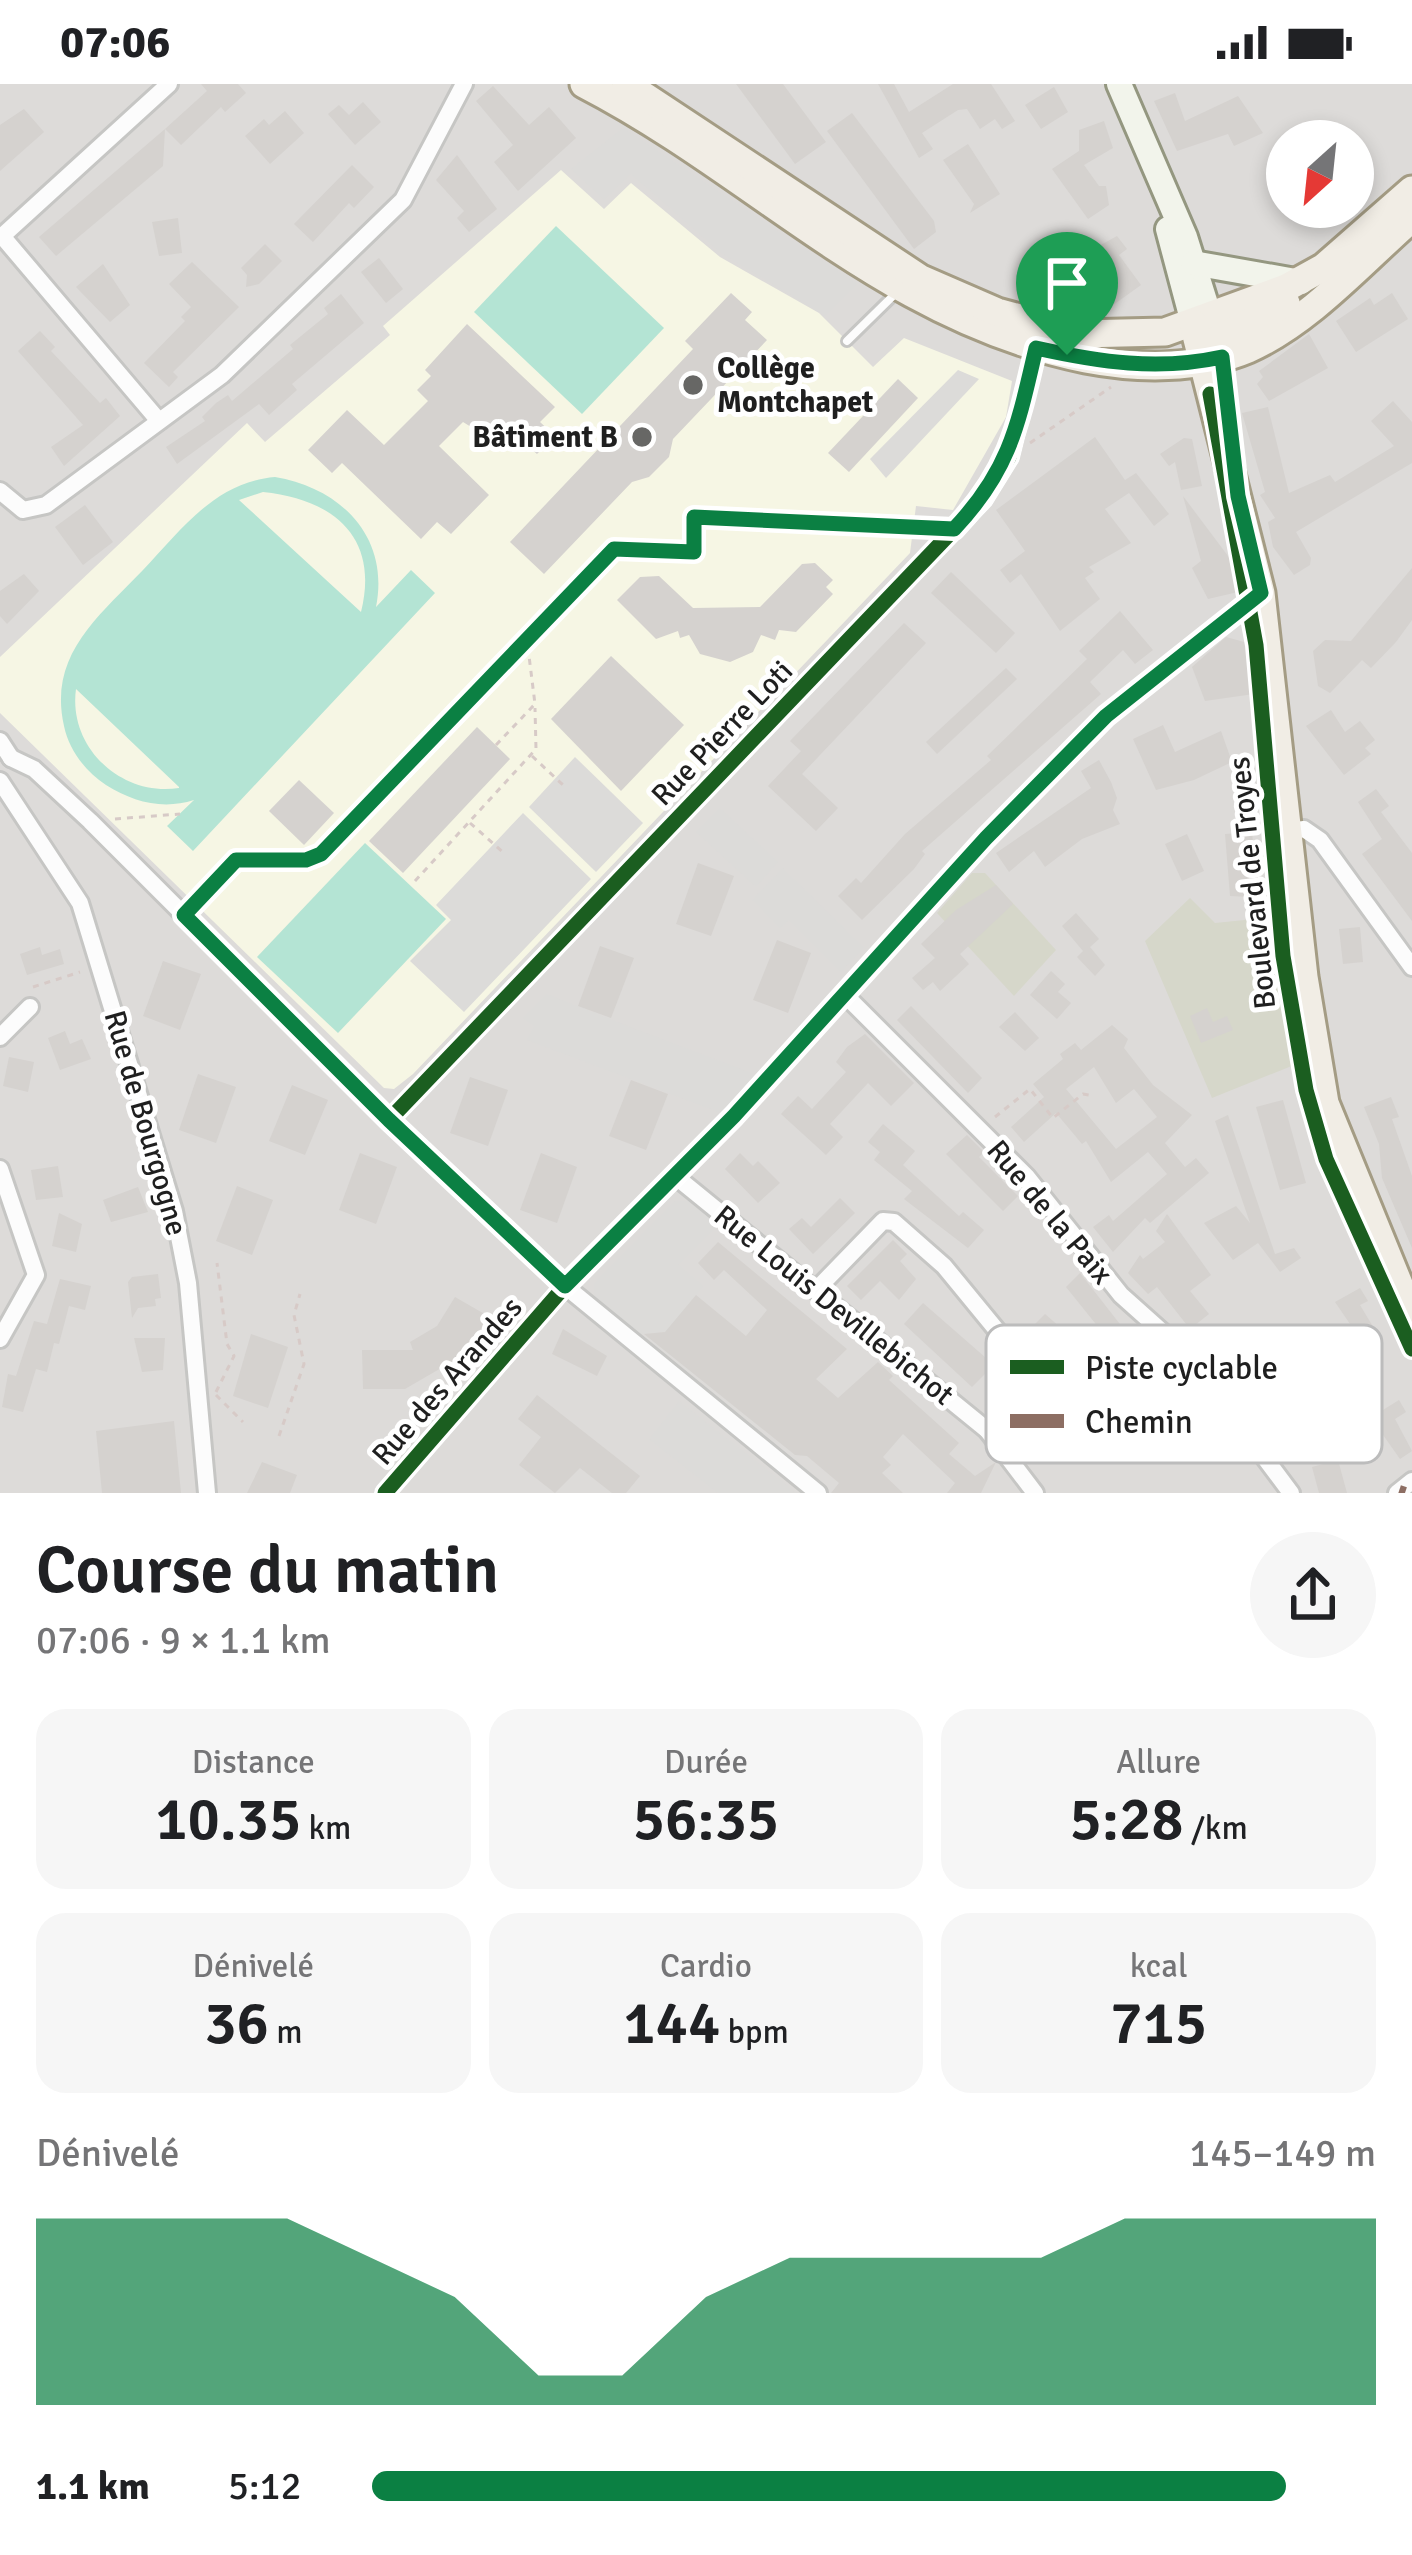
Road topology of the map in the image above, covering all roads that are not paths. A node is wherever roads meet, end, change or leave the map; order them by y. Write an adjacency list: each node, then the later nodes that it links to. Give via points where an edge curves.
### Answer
1 (169, 84): 9 (street)
2 (464, 84): 17 (street, via 403,200 222,375)
3 (584, 84): 12 (main road)
4 (626, 84): 13 (main road, via 883,256 962,298 1079,334)
5 (1119, 84): 6 (main road)
6 (1160, 185): 10 (main road); 13 (main road)
7 (1412, 190): 11 (main road)
8 (1412, 218): 13 (main road, via 1260,343)
9 (1, 237): 17 (street)
10 (1193, 263): 11 (main road); 13 (main road)
11 (1313, 275): 13 (main road)
12 (899, 290): 14 (lane); 15 (main road)
13 (1207, 339): 16 (main road, via 1165,351); 16 (main road, via 1120,364); 19 (main road, Boulevard de Troyes)
14 (847, 341)
15 (1036, 348): 16 (main road); 28 (street, Rue Pierre Loti, via 1009,457 983,499 635,853)
16 (1067, 355)
17 (160, 421): 18 (street, via 34,510)
18 (0, 491)
19 (1261, 593): 23 (main road, Boulevard de Troyes); 25 (street, Rue des Arandes, via 1106,716)
20 (0, 741): 21 (street)
21 (5, 765): 28 (street, via 34,769)
22 (0, 782): 41 (street, Rue de Bourgogne, via 74,890 183,1245)
23 (1290, 831): 24 (street, via 1320,840); 33 (main road, Boulevard de Troyes, via 1325,1103)
24 (1412, 967)
25 (845, 995): 30 (street, Rue des Arandes); 35 (street, Rue de la Paix, via 1027,1177)
26 (30, 1007): 27 (street)
27 (0, 1037)
28 (389, 1120): 31 (street)
29 (0, 1169): 36 (street, via 36,1275)
30 (675, 1176): 31 (street, Rue des Arandes); 32 (street, Rue Louis Devillebichot)
31 (565, 1286): 42 (street, Rue des Arandes); 43 (street)
32 (818, 1288): 34 (street, via 884,1221 895,1222); 37 (street, Rue Louis Devillebichot)
33 (1412, 1316)
34 (992, 1325)
35 (1155, 1325)
36 (0, 1339)
37 (986, 1429)
38 (1012, 1463): 44 (street, Rue Louis Devillebichot)
39 (1269, 1463): 45 (street, Rue de la Paix)
40 (1412, 1481): 46 (street)
41 (207, 1493)
42 (385, 1493)
43 (818, 1493)
44 (1035, 1493)
45 (1291, 1493)
46 (1396, 1493)

